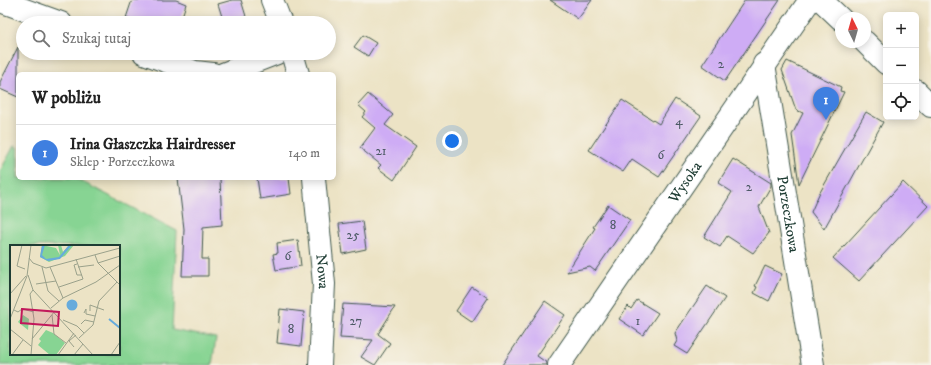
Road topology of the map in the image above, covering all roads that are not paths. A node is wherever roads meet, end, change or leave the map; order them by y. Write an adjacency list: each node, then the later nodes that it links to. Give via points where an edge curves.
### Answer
1 (272, 0): 7 (street)
2 (810, 0): 13 (street, Wysoka)
3 (821, 0): 5 (street)
4 (0, 1): 6 (street)
5 (835, 14)
6 (42, 16)
7 (278, 16)
8 (870, 48): 12 (street)
9 (163, 60): 14 (street)
10 (259, 60): 15 (street)
11 (294, 60): 16 (street)
12 (883, 60)
13 (764, 64): 21 (street, Wysoka); 22 (street, Porzeczkowa)
14 (195, 72)
15 (228, 72)
16 (297, 72)
17 (919, 95): 18 (street)
18 (931, 106)
19 (314, 180): 20 (street, Nowa, via 324,284)
20 (320, 365)
21 (559, 365)
22 (813, 365)

